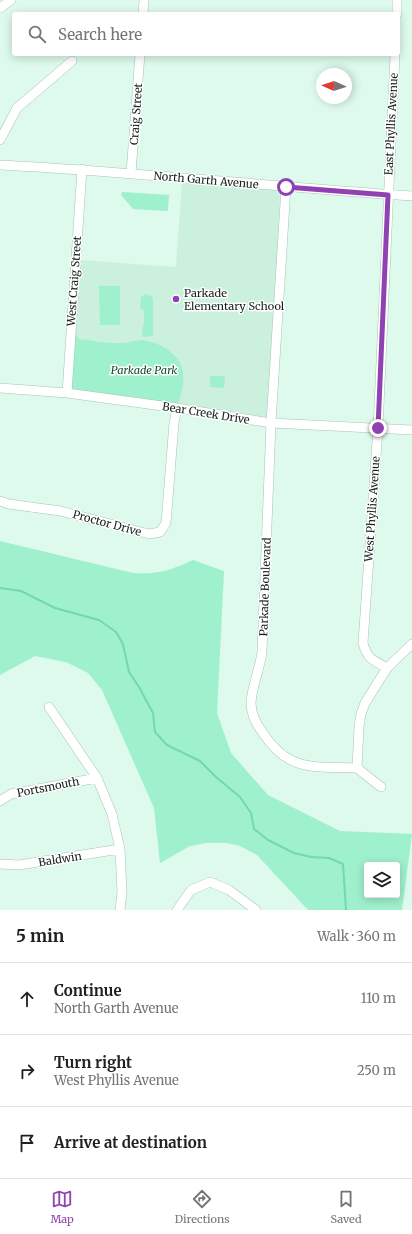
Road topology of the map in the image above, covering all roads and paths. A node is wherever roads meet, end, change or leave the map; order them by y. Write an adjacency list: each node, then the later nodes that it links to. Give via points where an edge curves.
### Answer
1 (11, 0): 4 (street)
2 (144, 0): 5 (street)
3 (397, 0): 6 (street)
4 (0, 8)
5 (143, 12)
6 (397, 12)
7 (140, 56): 13 (street, Craig Street)
8 (395, 56): 15 (street, East Phyllis Avenue)
9 (72, 61): 10 (street, via 17,108)
10 (0, 140)
11 (0, 165): 12 (street, North Garth Avenue)
12 (82, 169): 13 (street, North Garth Avenue); 18 (street, West Craig Street)
13 (131, 174): 14 (street, North Garth Avenue)
14 (286, 187): 15 (street, North Garth Avenue); 20 (street, Parkade Boulevard)
15 (388, 195): 16 (street, North Garth Avenue); 21 (street, West Phyllis Avenue)
16 (412, 196)
17 (0, 388): 18 (street, Bear Creek Drive)
18 (67, 393): 19 (street, Bear Creek Drive)
19 (177, 408): 20 (street, Bear Creek Drive); 23 (street, Proctor Drive, via 166,523 160,532 149,534 60,511)
20 (271, 423): 21 (street, Bear Creek Drive); 27 (street, Parkade Boulevard, via 262,652 251,702 252,711 255,722 266,738 286,759 312,766)
21 (378, 428): 22 (street, Bear Creek Drive); 25 (street, West Phyllis Avenue, via 364,643 366,653)
22 (412, 430)
23 (0, 501)
24 (412, 644): 25 (street)
25 (386, 668): 27 (street, via 361,714)
26 (49, 707): 28 (street)
27 (357, 768): 29 (street)
28 (97, 778): 30 (street, Portsmouth, via 11,794); 31 (street, via 112,814)
29 (381, 787)
30 (0, 801)
31 (120, 849): 32 (street, Baldwin, via 19,865); 33 (street)
32 (0, 864)
33 (120, 910)
34 (177, 910): 35 (street, via 191,890 210,882 229,890)
35 (256, 910)

